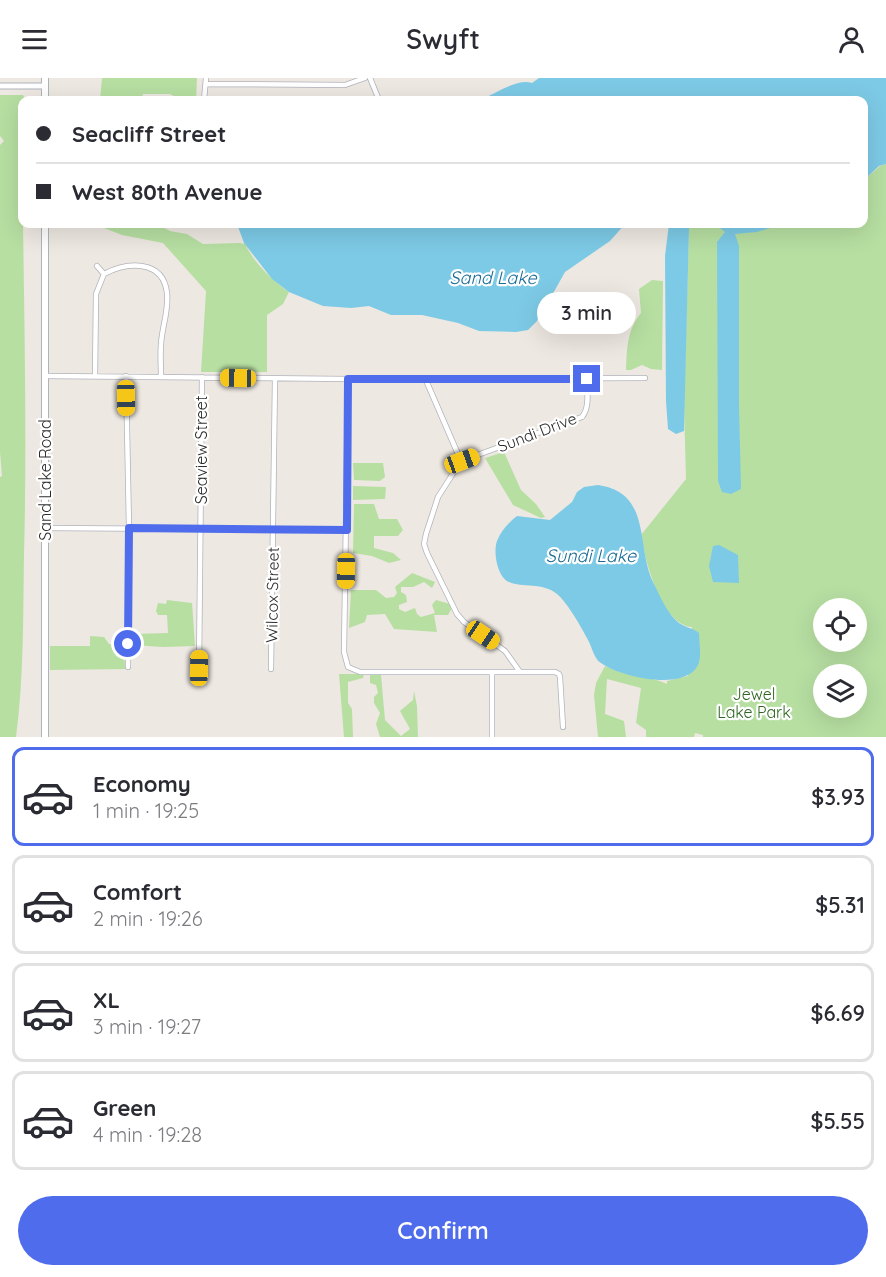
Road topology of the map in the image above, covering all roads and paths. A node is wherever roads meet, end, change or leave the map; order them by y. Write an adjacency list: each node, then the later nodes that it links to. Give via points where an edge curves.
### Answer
1 (45, 78): 9 (main road)
2 (206, 78): 6 (street)
3 (345, 78): 7 (street)
4 (365, 78): 7 (street)
5 (370, 78): 12 (street)
6 (206, 84): 7 (street); 11 (street)
7 (345, 85)
8 (0, 86): 9 (street)
9 (45, 86): 10 (main road)
10 (45, 96)
11 (204, 96)
12 (377, 96)
13 (45, 228): 16 (main road, Sand Lake Road)
14 (97, 266): 15 (street)
15 (104, 274): 17 (street, via 96,294); 19 (street, via 129,265 153,269 159,274 167,291)
16 (45, 376): 17 (street); 27 (main road, Sand Lake Road)
17 (95, 376): 18 (street)
18 (126, 376): 19 (street); 28 (street)
19 (161, 377): 20 (street)
20 (201, 377): 21 (street); 29 (street, Seaview Street)
21 (275, 378): 24 (street); 30 (street, Wilcox Street)
22 (425, 378): 24 (street); 25 (street); 26 (street)
23 (645, 378): 25 (street)
24 (348, 379): 31 (street)
25 (587, 379): 26 (street, Sundi Drive, via 587,405 582,417)
26 (462, 461): 36 (street, via 438,497 424,544 457,614 505,651)
27 (45, 528): 28 (street); 38 (main road, Sand Lake Road)
28 (129, 528): 29 (street); 32 (street)
29 (201, 529): 30 (street); 33 (street, Seaview Street)
30 (273, 530): 31 (street); 34 (street, Wilcox Street)
31 (347, 530): 35 (street, via 344,652 348,667 360,672)
32 (128, 667)
33 (199, 668)
34 (271, 669)
35 (492, 672): 36 (street); 39 (street)
36 (520, 672): 37 (street, via 559,674)
37 (563, 727)
38 (45, 737)
39 (492, 737)

